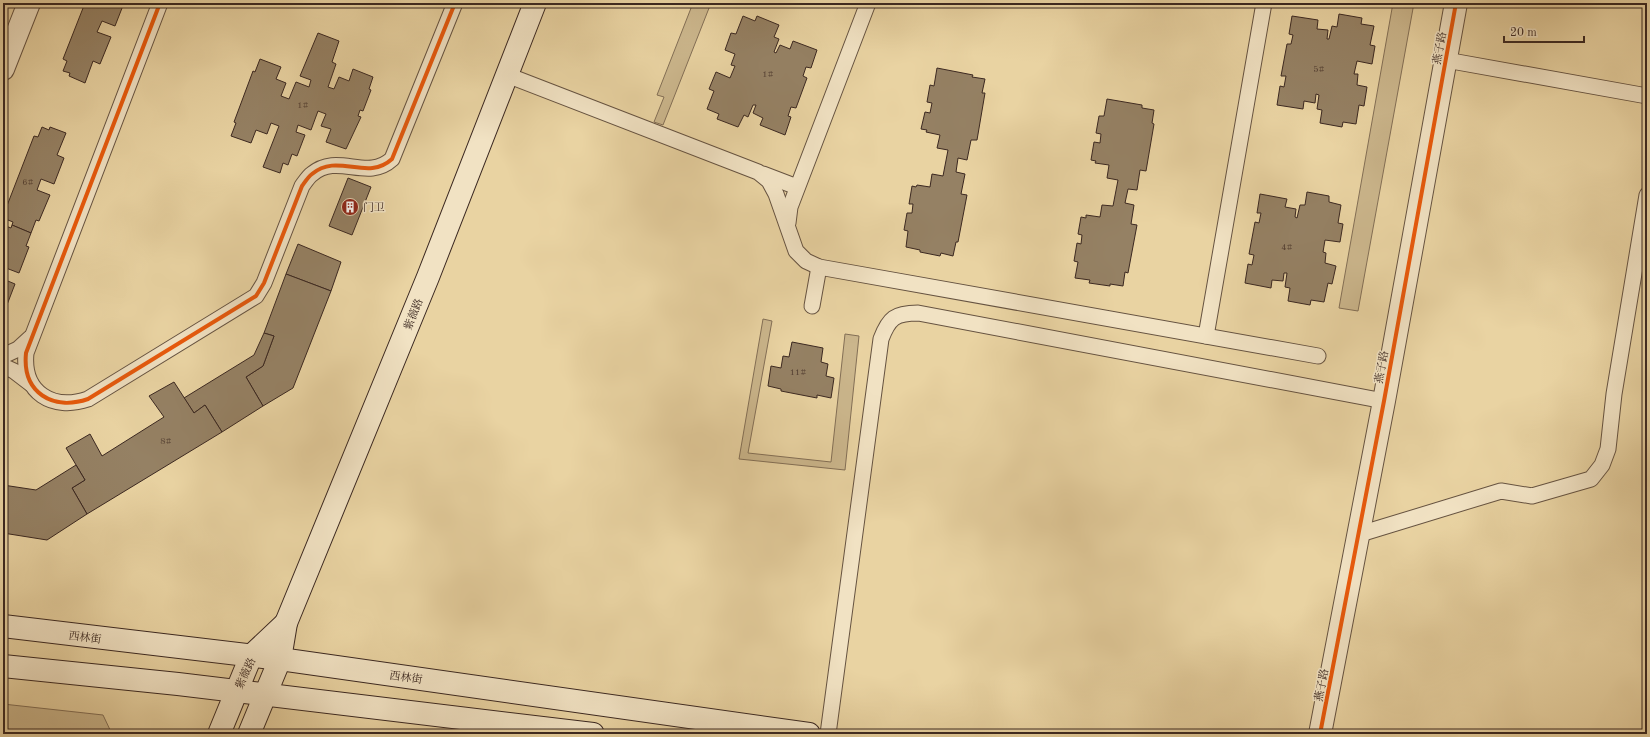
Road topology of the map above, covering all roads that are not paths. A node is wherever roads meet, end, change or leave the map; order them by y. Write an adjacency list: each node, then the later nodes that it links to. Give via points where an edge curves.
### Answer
1 (29, 3): 9 (main road)
2 (160, 3): 19 (lane)
3 (455, 3): 23 (lane, via 392,159 377,169 340,164 312,174 302,186 264,283 256,296 78,403 54,402 40,394)
4 (535, 3): 10 (main road, 紫薇路)
5 (868, 3): 13 (lane)
6 (1264, 3): 18 (lane)
7 (1456, 3): 8 (main road, 燕子路)
8 (1446, 60): 11 (lane); 24 (main road, 燕子路)
9 (3, 69)
10 (507, 75): 12 (lane); 26 (main road, 紫薇路, via 428,277)
11 (1647, 96)
12 (758, 172): 13 (lane); 15 (lane, via 769,182 776,194)
13 (797, 187): 15 (lane, via 788,216)
14 (1647, 195): 25 (lane, via 1614,394 1608,449 1602,466 1591,479 1532,496 1501,491)
15 (788, 228): 16 (lane, via 796,251 806,262)
16 (819, 267): 17 (lane); 18 (lane)
17 (812, 306)
18 (1206, 336): 21 (lane)
19 (31, 337): 20 (lane, via 18,349); 23 (lane, via 25,369)
20 (3, 356)
21 (1318, 356)
22 (3, 366): 23 (lane)
23 (32, 384)
24 (1384, 401): 25 (main road, 燕子路); 37 (lane, via 918,313 897,316 887,324 881,339)
25 (1360, 534): 38 (main road, 燕子路)
26 (286, 623): 28 (main road, 紫薇路); 29 (main road, 紫薇路)
27 (3, 626): 28 (main road, 西林街)
28 (251, 656): 29 (main road, 西林街); 31 (main road, 紫薇路)
29 (280, 659): 32 (main road, 紫薇路); 36 (main road, 西林街)
30 (3, 666): 31 (main road)
31 (237, 690): 32 (main road); 33 (main road, 紫薇路)
32 (265, 694): 34 (main road, 紫薇路); 35 (main road)
33 (219, 734)
34 (249, 734)
35 (593, 734)
36 (809, 734)
37 (828, 734)
38 (1320, 734)

